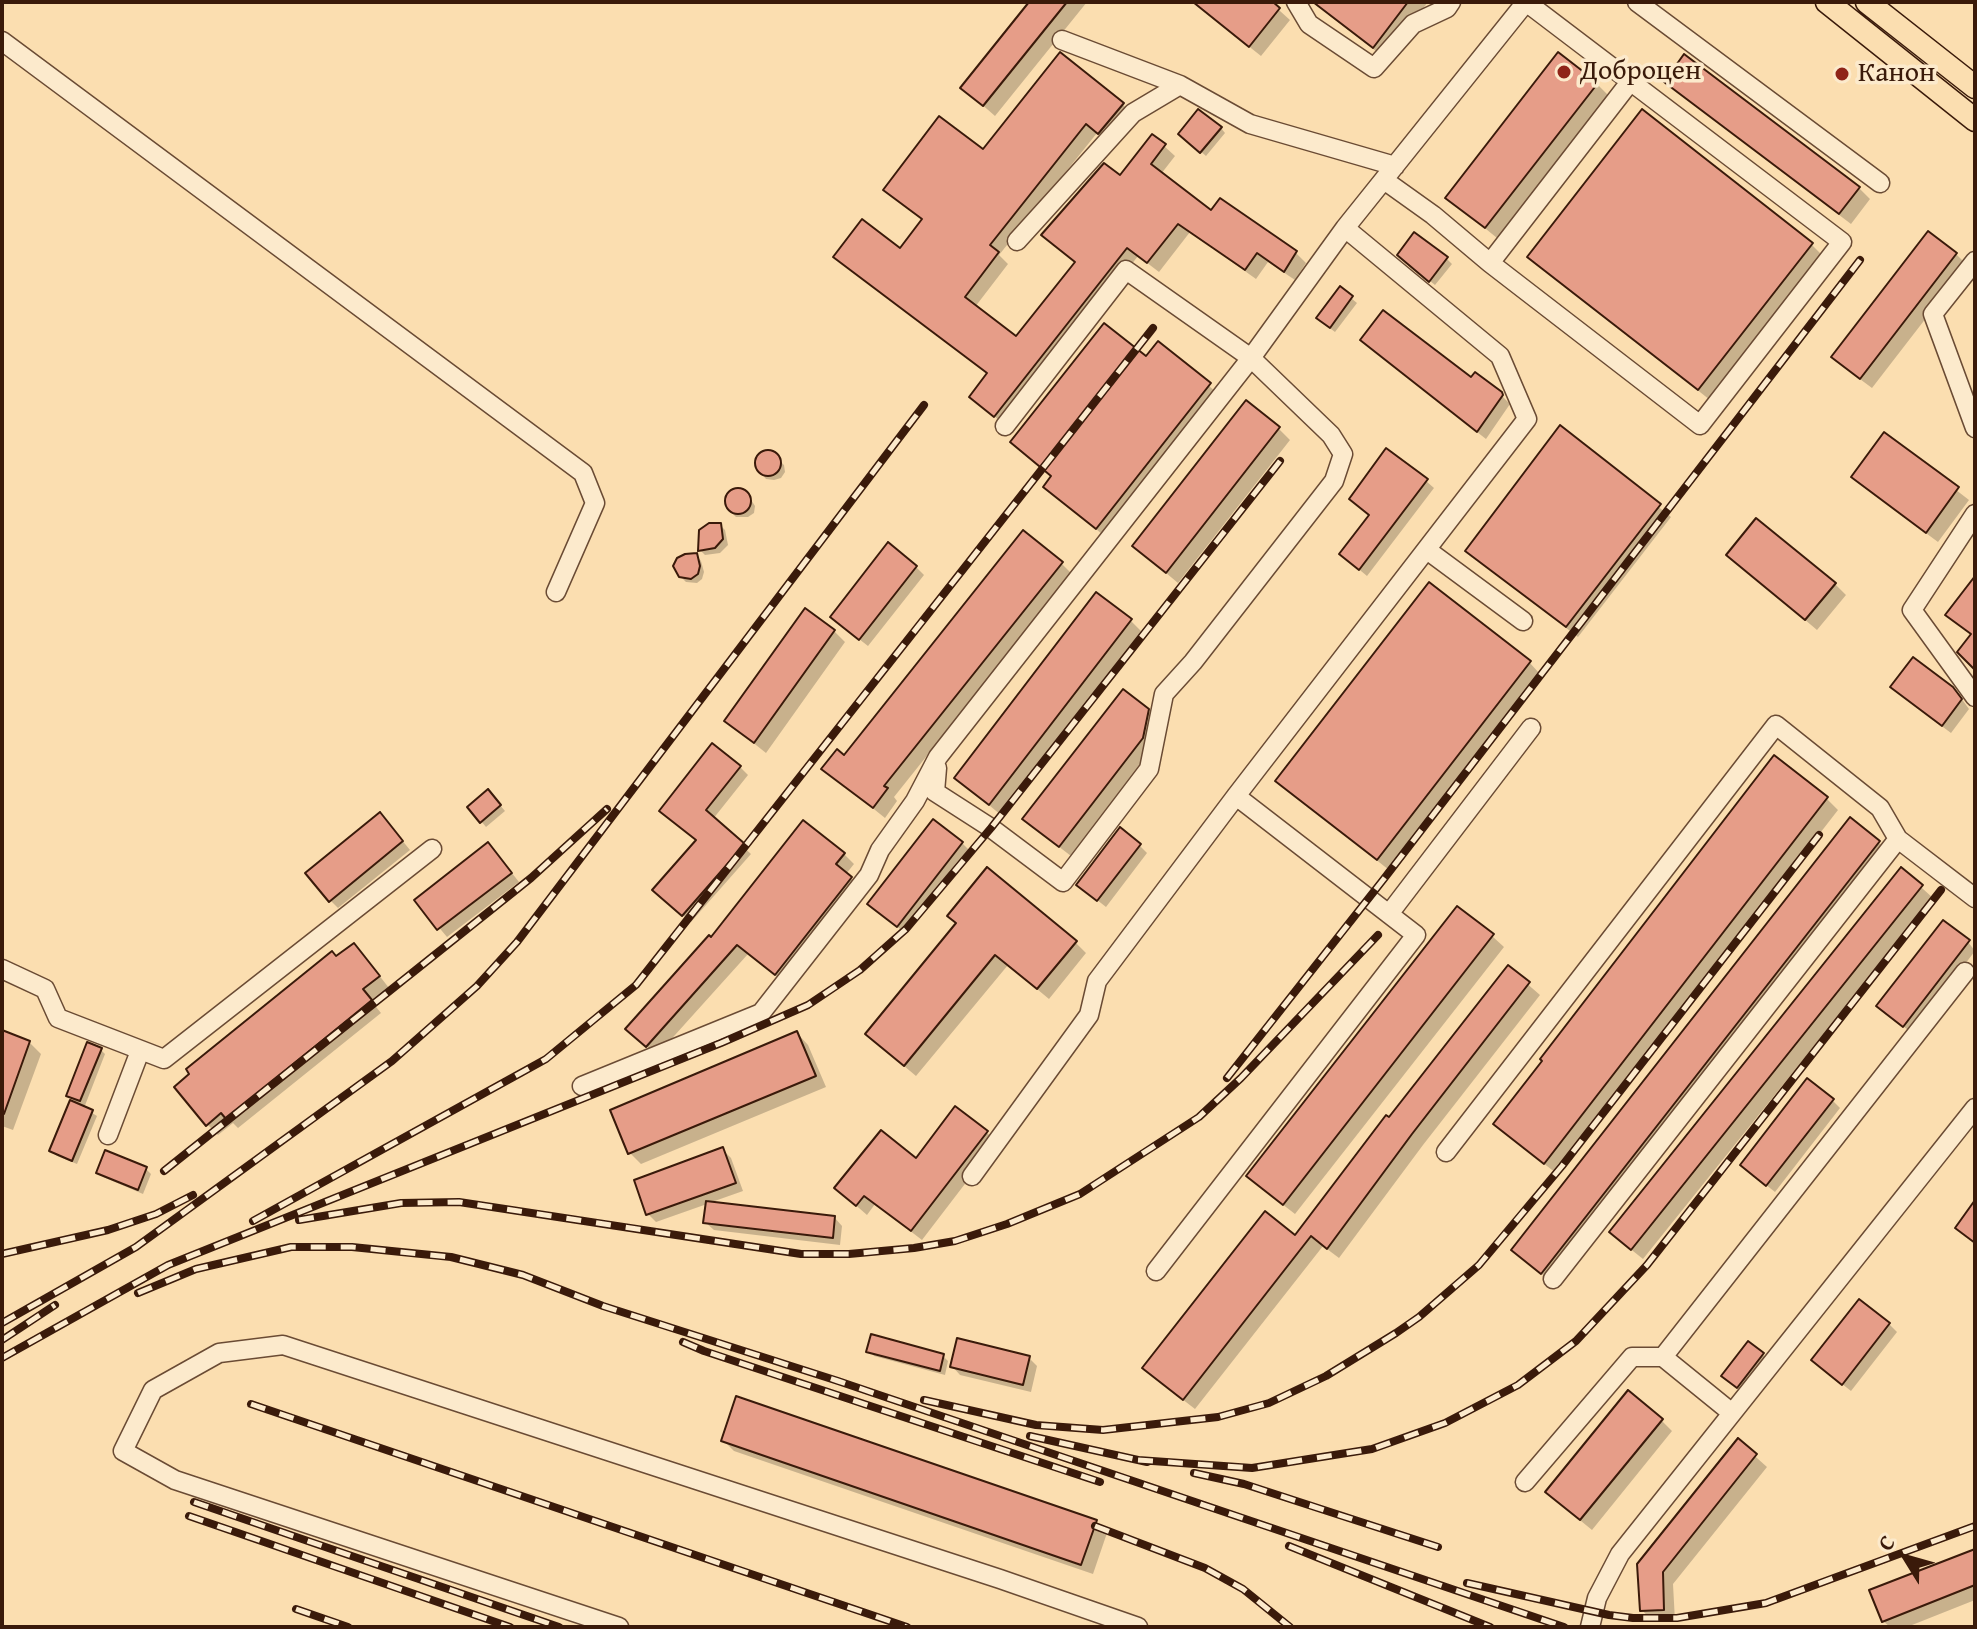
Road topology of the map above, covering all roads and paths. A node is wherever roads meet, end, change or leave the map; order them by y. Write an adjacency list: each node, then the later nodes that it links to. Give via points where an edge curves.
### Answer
1 (1296, 2): 2 (street, via 1309,24 1374,68 1413,24)
2 (1451, 2)
3 (1526, 2): 9 (street); 13 (street)
4 (1637, 2): 14 (street)
5 (1827, 2): 12 (main road)
6 (1867, 2): 11 (main road)
7 (1062, 40): 10 (street)
8 (2, 41): 24 (street, via 583,473 595,503)
9 (1630, 82): 18 (street); 18 (street, via 1842,242 1700,425)
10 (1180, 85): 13 (street, via 1250,124); 16 (street, via 1133,113)
11 (1975, 87)
12 (1975, 120)
13 (1389, 173): 15 (street); 18 (street)
14 (1880, 183)
15 (1345, 228): 19 (street); 23 (street, via 1500,356 1527,419)
16 (1017, 241)
17 (1975, 261): 21 (street, via 1933,314)
18 (1490, 263)
19 (1251, 358): 20 (street, via 1126,270); 28 (street); 28 (street, via 1331,435 1343,454 1334,481 1164,694 1149,769 1063,882 935,792)
20 (1005, 426)
21 (1975, 428)
22 (1975, 514): 26 (street, via 1912,610)
23 (1427, 550): 25 (street); 29 (street)
24 (556, 592)
25 (1523, 621)
26 (1975, 697)
27 (1531, 728): 33 (street)
28 (938, 757): 37 (street, via 869,875 761,1013)
29 (1236, 796): 33 (street); 41 (street, via 1097,981 1089,1015)
30 (1898, 839): 32 (street); 40 (street, via 1880,808 1776,725); 43 (street)
31 (432, 849): 36 (street, via 164,1059)
32 (1975, 898)
33 (1389, 914): 42 (street, via 1416,935)
34 (2, 969): 36 (street, via 45,989 58,1018)
35 (1965, 972): 44 (street)
36 (140, 1051): 39 (street)
37 (582, 1086)
38 (1971, 1121): 45 (street)
39 (108, 1135)
40 (1446, 1152)
41 (972, 1176)
42 (1156, 1271)
43 (1553, 1279)
44 (1663, 1357): 45 (street); 46 (street, via 1632,1357)
45 (1732, 1413): 49 (street, via 1620,1554 1597,1598)
46 (1525, 1482)
47 (619, 1627): 48 (street, via 175,1480 123,1451 153,1390 219,1353 283,1345)
48 (1138, 1627)
49 (1590, 1627)

